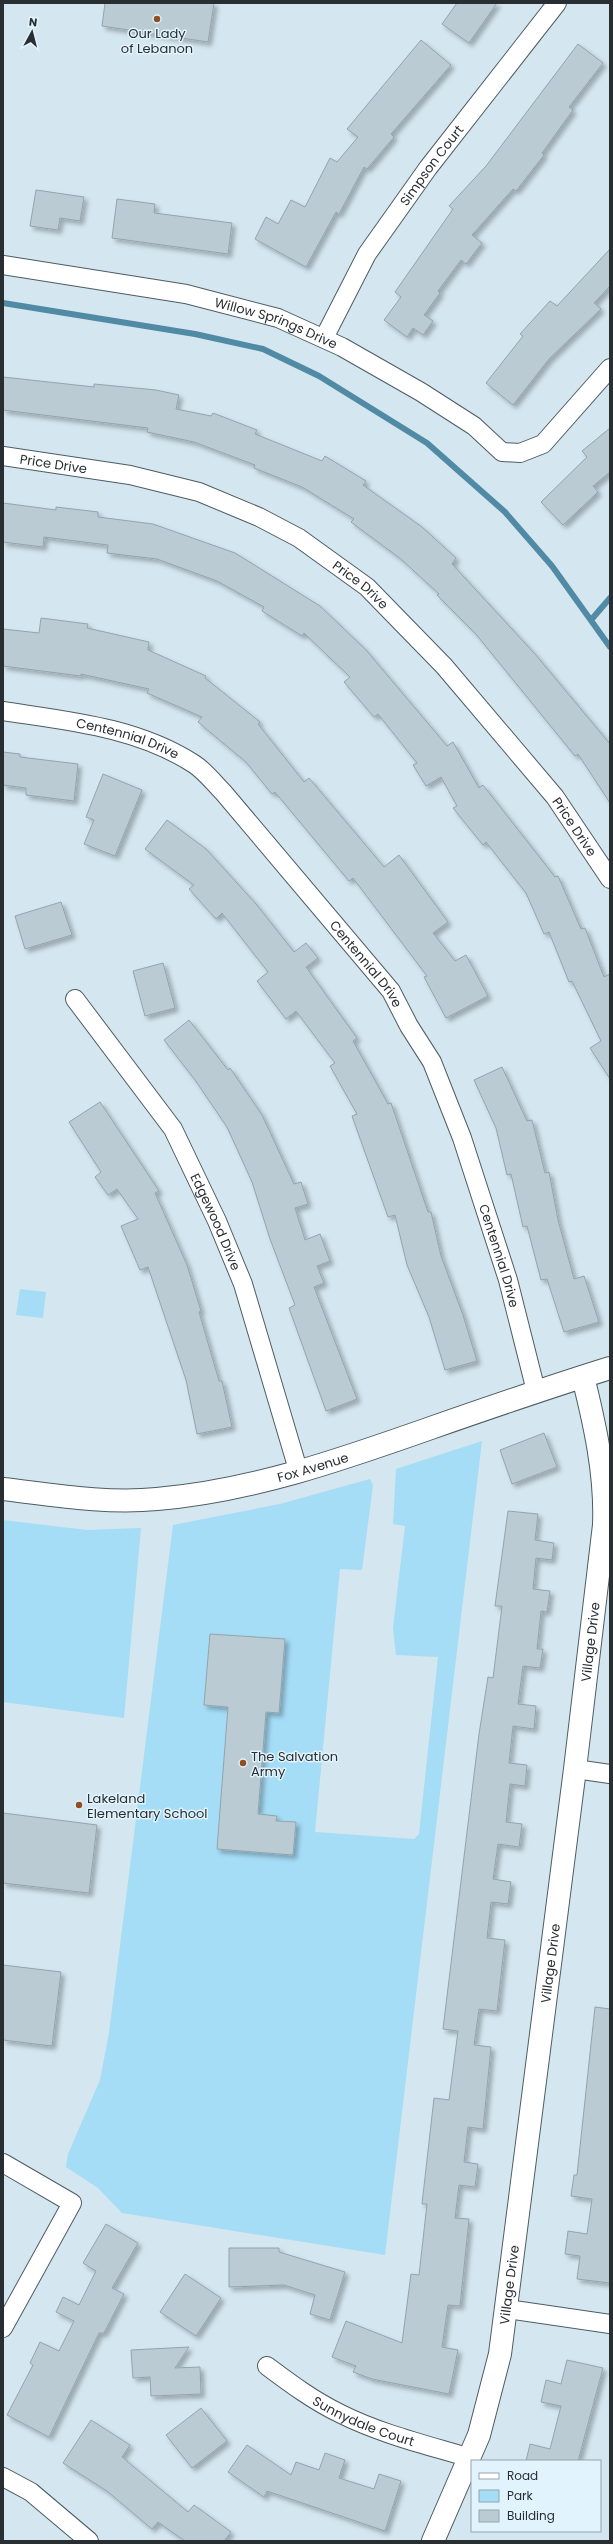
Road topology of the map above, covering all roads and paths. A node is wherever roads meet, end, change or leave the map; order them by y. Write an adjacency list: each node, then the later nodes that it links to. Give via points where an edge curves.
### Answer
1 (557, 3): 3 (street, Simpson Court, via 428,168 367,254)
2 (3, 264): 3 (street, Willow Springs Drive, via 186,294 278,318)
3 (324, 338): 4 (street, Willow Springs Drive, via 422,392 474,426 502,452 520,453 543,444)
4 (610, 368)
5 (3, 456): 7 (street, Price Drive, via 130,475 199,492 259,517 298,538 367,587 444,666 555,797)
6 (3, 711): 11 (street, Centennial Drive, via 108,728 167,748 195,765 223,792 391,991 432,1062 462,1138 508,1280)
7 (610, 879)
8 (75, 999): 12 (street, Edgewood Drive, via 173,1129 217,1221 243,1284)
9 (610, 1368): 10 (street, Fox Avenue)
10 (583, 1376): 11 (street, Fox Avenue); 14 (street, Village Drive, via 602,1468)
11 (536, 1391): 12 (street, Fox Avenue)
12 (298, 1473): 13 (street, Fox Avenue, via 212,1491 144,1500 83,1499)
13 (3, 1489)
14 (607, 1525): 15 (street, Village Drive)
15 (576, 1769): 16 (street); 18 (street, Village Drive)
16 (610, 1774)
17 (3, 2163): 20 (street, via 72,2203)
18 (507, 2309): 19 (street); 22 (street, Village Drive, via 492,2391)
19 (610, 2324)
20 (3, 2328)
21 (267, 2366): 22 (street, Sunnydale Court, via 302,2393 341,2414 389,2433)
22 (470, 2458): 25 (street, Village Drive)
23 (3, 2477): 24 (street, via 31,2492)
24 (89, 2541)
25 (433, 2541)

